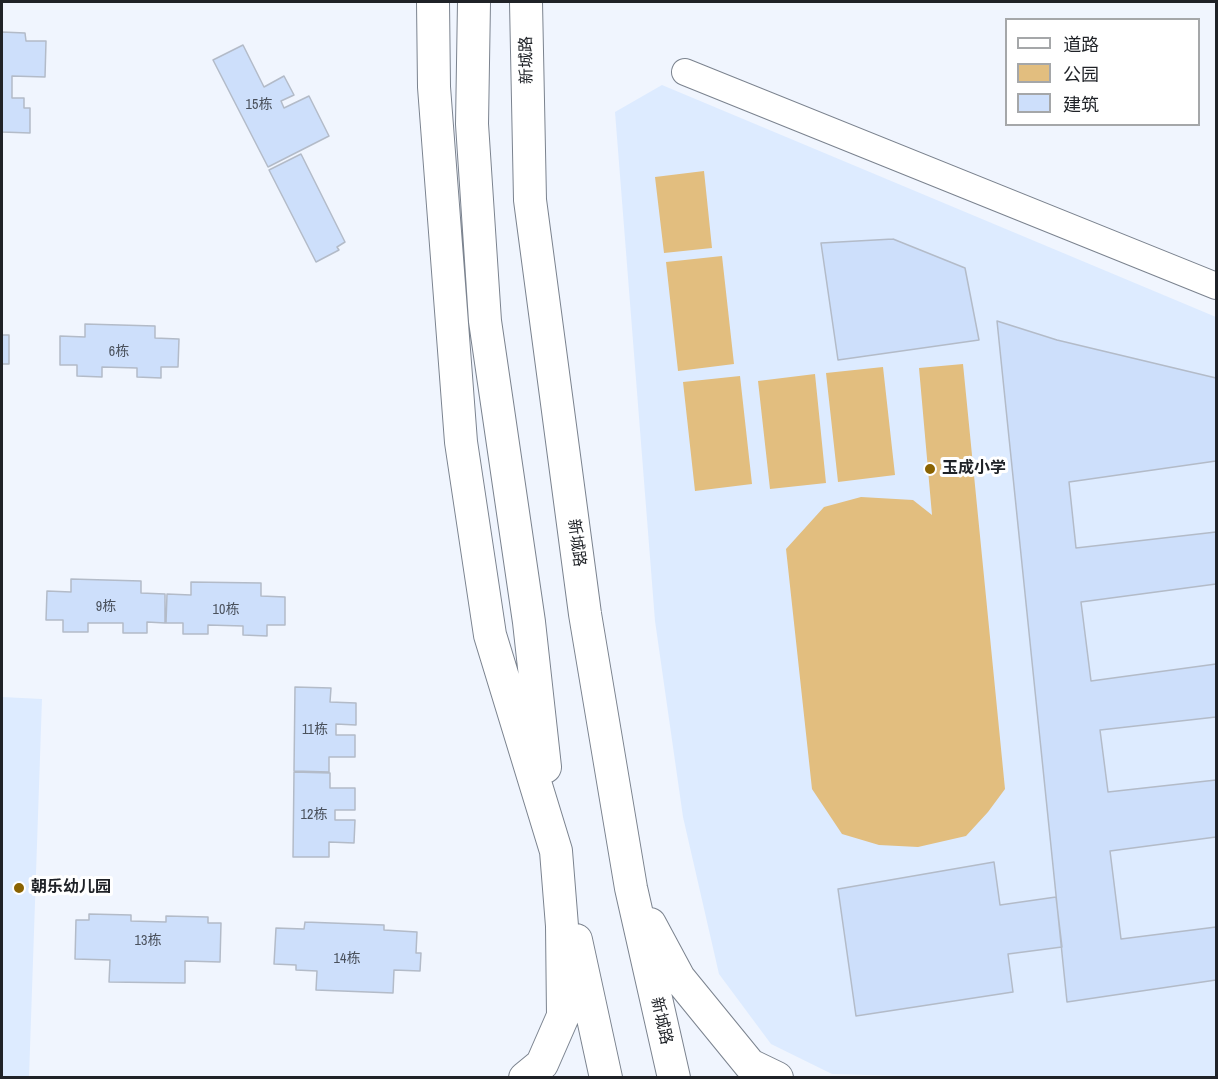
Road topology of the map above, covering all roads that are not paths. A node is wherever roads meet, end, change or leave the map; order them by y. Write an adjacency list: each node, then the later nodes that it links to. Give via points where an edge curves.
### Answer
1 (433, 2): 6 (street, via 434,87 461,442 490,635)
2 (474, 2): 6 (street, via 472,124 485,321 529,622)
3 (526, 2): 7 (street, 新城路, via 530,200 585,614)
4 (685, 72): 5 (street)
5 (1216, 286)
6 (556, 851): 8 (street, via 562,926 562,1016 542,1064); 9 (street)
7 (631, 888): 10 (street, 新城路); 11 (street, via 679,978 750,1065)
8 (525, 1077)
9 (606, 1077)
10 (674, 1077)
11 (777, 1077)

